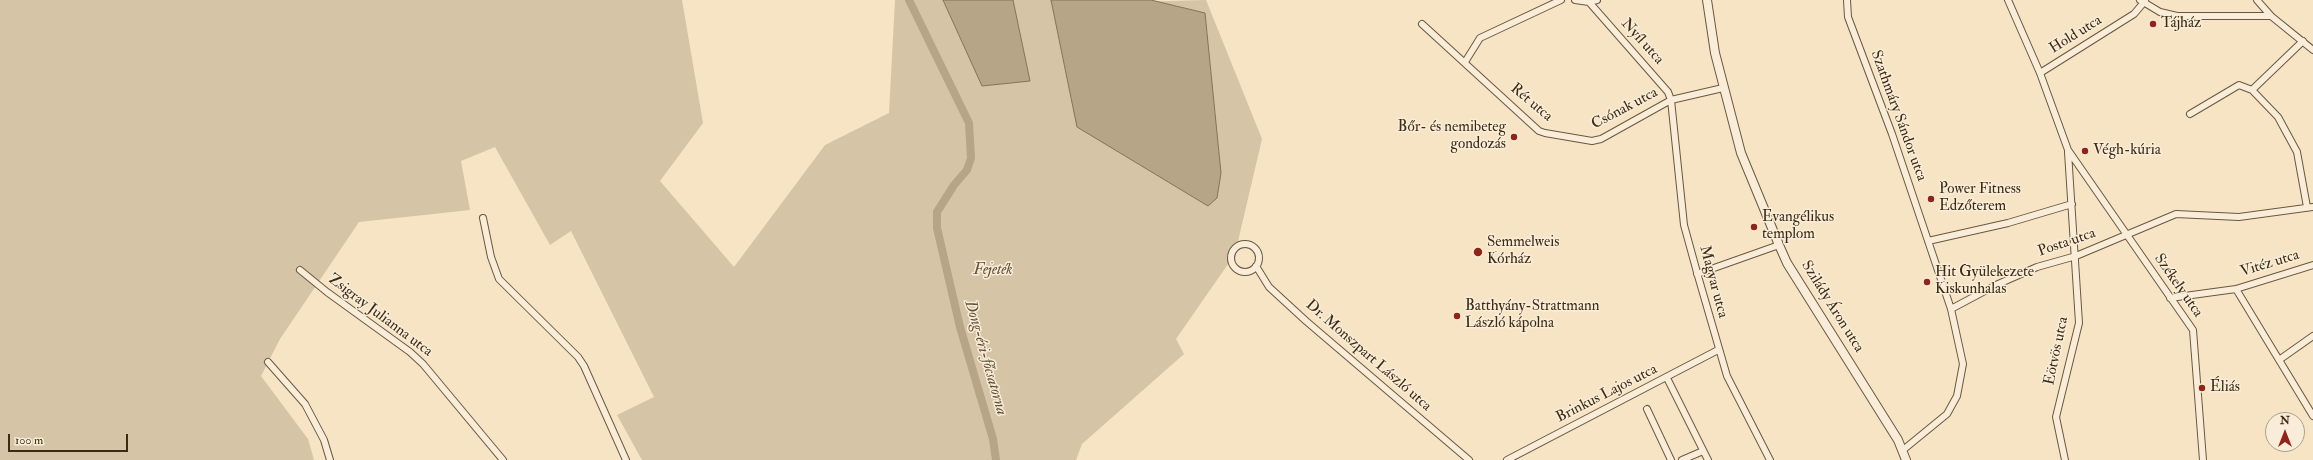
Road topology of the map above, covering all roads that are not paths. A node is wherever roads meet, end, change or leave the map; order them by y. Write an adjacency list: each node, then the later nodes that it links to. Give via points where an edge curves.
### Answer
1 (1561, 0): 14 (street, via 1480,38)
2 (1575, 0): 9 (street)
3 (1597, 0): 9 (street)
4 (1707, 0): 16 (street, Szilády Áron utca)
5 (1847, 0): 26 (street, Szathmáry Sándor utca, via 1848,17 1892,134)
6 (2008, 0): 15 (street)
7 (2257, 0): 10 (street)
8 (2143, 1): 10 (street, via 2160,12 2177,16); 15 (street, Hold utca, via 2134,14)
9 (1589, 2): 18 (street, Nyíl utca, via 1665,88)
10 (2271, 16): 12 (street)
11 (1422, 24): 14 (street, Rét utca)
12 (2304, 42): 13 (street); 17 (street)
13 (2313, 50)
14 (1465, 62): 20 (street, Rét utca, via 1539,131)
15 (2040, 73): 21 (street)
16 (1723, 88): 18 (street, Csónak utca); 27 (street, Szilády Áron utca, via 1747,171)
17 (2252, 90): 19 (street, via 2239,85); 23 (street, via 2278,118 2297,152)
18 (1671, 100): 20 (street, Csónak utca, via 1601,139); 32 (street, Magyar utca, via 1684,225)
19 (2190, 114)
20 (1592, 141)
21 (2068, 150): 22 (street, Eötvös utca); 25 (street, Székely utca)
22 (2072, 204): 26 (street, via 2008,223); 28 (street, Eötvös utca)
23 (2310, 207): 25 (street, Posta utca, via 2231,217 2180,213)
24 (483, 218): 47 (street, via 491,257 499,279 578,357)
25 (2126, 235): 28 (street, Posta utca); 34 (street, Székely utca)
26 (1928, 241): 35 (street, Szathmáry Sándor utca)
27 (1779, 246): 32 (street); 43 (street, Szilády Áron utca)
28 (2076, 256): 35 (street, Posta utca, via 2037,267 1996,284); 55 (street, Eötvös utca, via 2079,323 2056,417)
29 (2313, 265): 33 (street, Vitéz utca)
30 (1256, 266): 30 (street, via 1259,258 1254,246 1241,244 1234,250 1232,259 1236,268 1246,271); 48 (street, Dr. Monszpart László utca, via 1269,287 1299,315)
31 (300, 270): 46 (street, Zsigray Julianna utca, via 423,364)
32 (1697, 274): 37 (street, Magyar utca)
33 (2236, 289): 34 (street, Vitéz utca); 38 (street)
34 (2170, 298): 56 (street, Székely utca, via 2193,330)
35 (1951, 309): 43 (street, via 1963,364 1957,396 1947,414)
36 (2313, 336): 38 (street)
37 (1718, 350): 40 (street, Brinkus Lajos utca); 53 (street, Magyar utca, via 1727,376)
38 (2279, 360): 42 (street)
39 (268, 362): 45 (street, via 305,404 324,440)
40 (1667, 378): 44 (street); 49 (street, Brinkus Lajos utca)
41 (1647, 409): 50 (street)
42 (2313, 416)
43 (1903, 450): 54 (street, Szilády Áron utca)
44 (1703, 451): 51 (street); 52 (street)
45 (330, 460)
46 (503, 460)
47 (626, 460)
48 (1470, 460)
49 (1507, 460)
50 (1671, 460)
51 (1682, 460)
52 (1708, 460)
53 (1770, 460)
54 (1906, 460)
55 (2065, 460)
56 (2203, 460)

